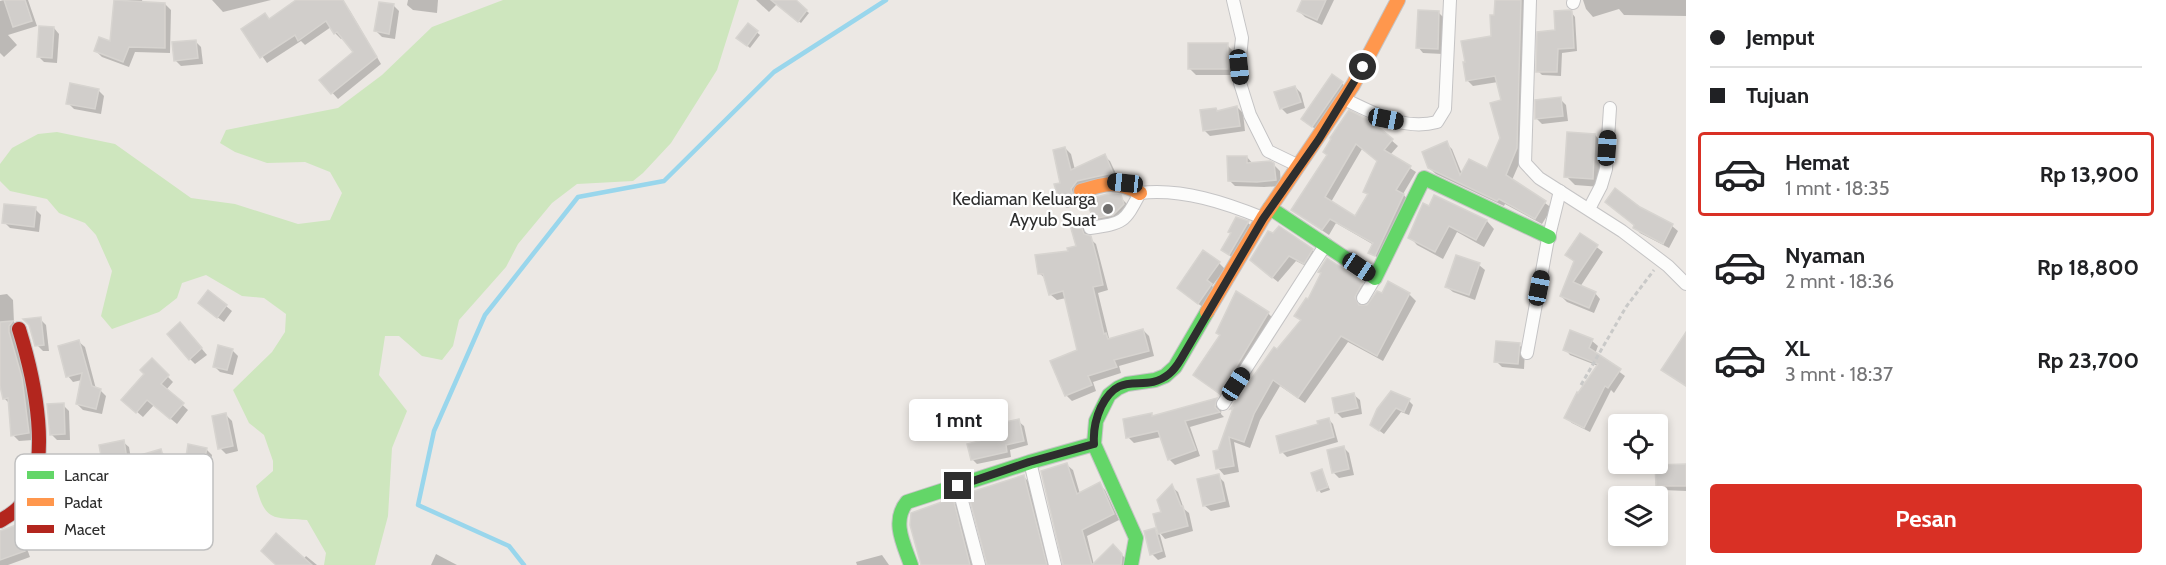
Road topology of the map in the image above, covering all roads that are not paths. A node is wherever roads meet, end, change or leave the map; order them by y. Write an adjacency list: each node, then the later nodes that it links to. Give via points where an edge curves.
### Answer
1 (1233, 0): 7 (street, via 1242,38 1240,83 1250,115 1268,152)
2 (1398, 0): 5 (street)
3 (1450, 0): 5 (street, via 1445,109 1437,122 1386,119)
4 (1530, 0): 9 (street, via 1524,157 1532,172)
5 (1344, 99): 7 (street)
6 (1610, 108): 11 (street, via 1606,168)
7 (1299, 166): 12 (street)
8 (1081, 191): 10 (street, via 1111,182 1125,183)
9 (1560, 191): 11 (street); 14 (street)
10 (1140, 193): 12 (street, via 1174,193); 13 (street, via 1125,219)
11 (1588, 209): 17 (street, via 1622,231)
12 (1267, 213): 15 (street); 22 (street, via 1169,374 1119,386 1107,395 1093,430)
13 (1090, 228)
14 (1549, 237): 16 (street, via 1424,178); 20 (street)
15 (1326, 244): 16 (street); 21 (street)
16 (1375, 278): 18 (street)
17 (1686, 284)
18 (1363, 298)
19 (19, 329): 23 (street, via 38,400)
20 (1527, 353)
21 (1223, 404)
22 (1094, 444): 24 (street); 31 (street, via 1136,538)
23 (38, 454)
24 (1029, 462): 25 (street); 30 (street)
25 (958, 486): 28 (street, via 902,506 899,525); 29 (street)
26 (15, 511): 27 (street)
27 (0, 521)
28 (911, 565)
29 (979, 565)
30 (1055, 565)
31 (1131, 565)

